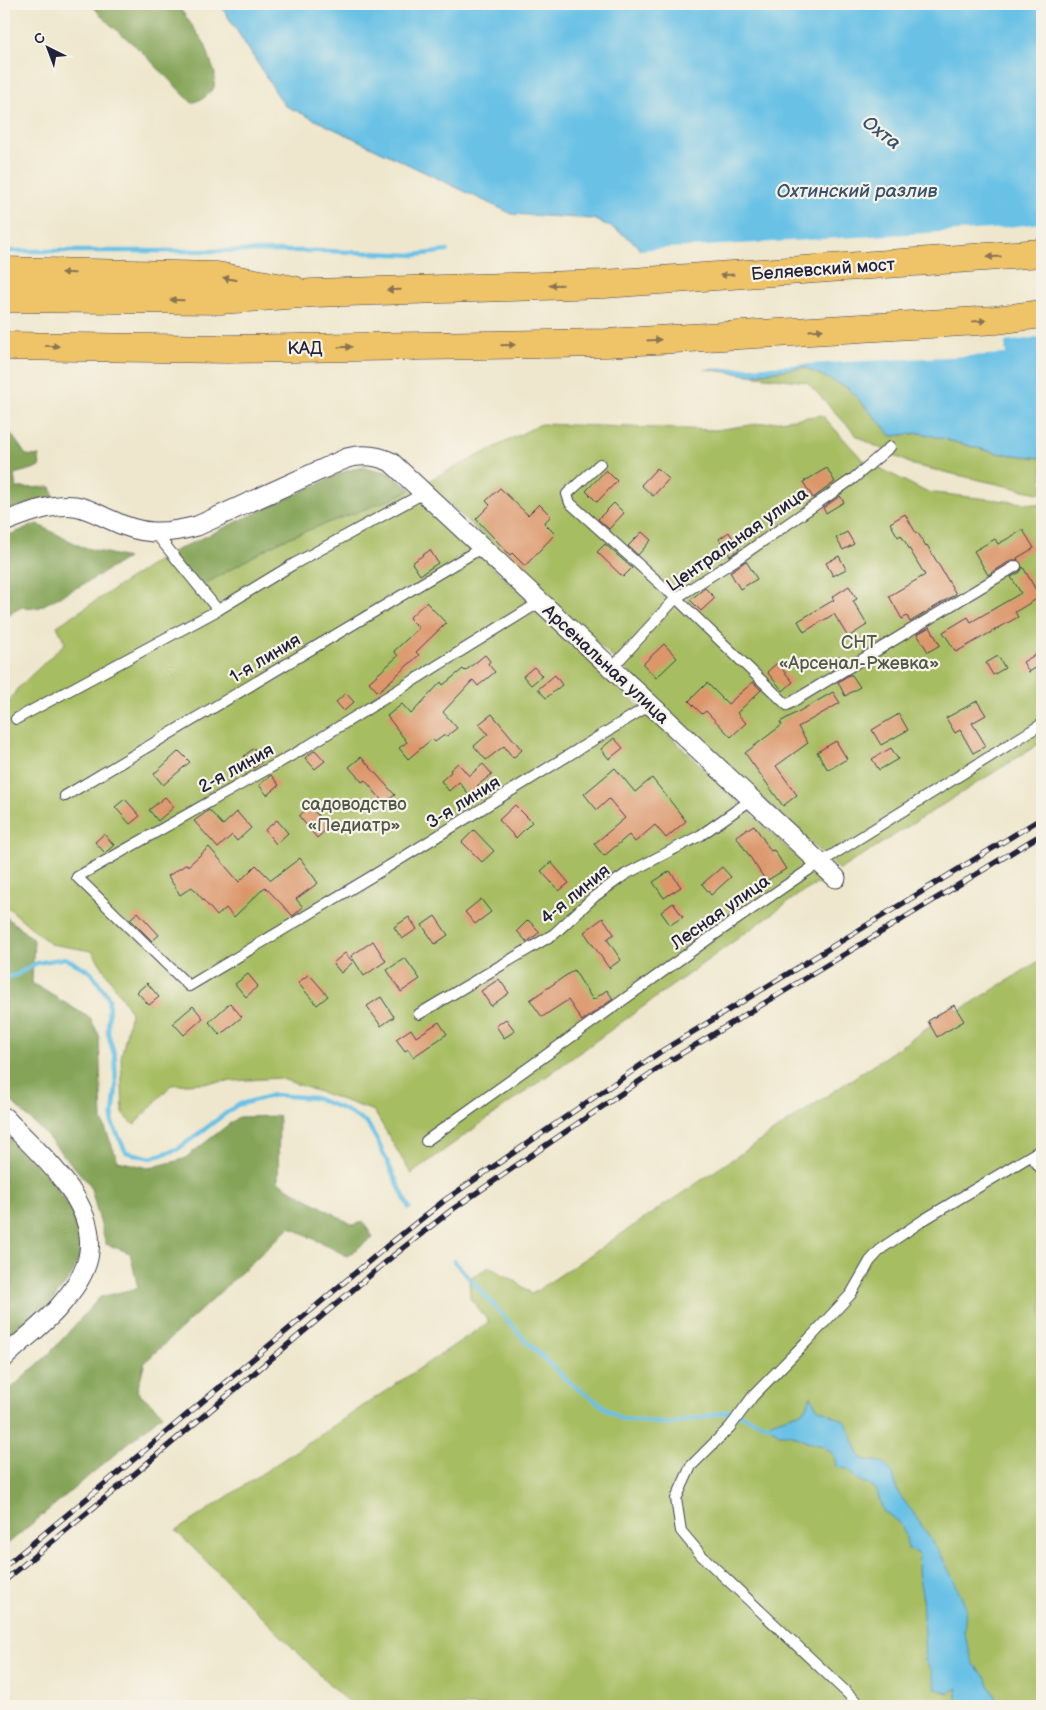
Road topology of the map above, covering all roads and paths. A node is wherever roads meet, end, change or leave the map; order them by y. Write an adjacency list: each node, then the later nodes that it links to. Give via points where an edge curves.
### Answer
1 (1042, 253): 3 (main road, Беляевский мост, one-way to 3, via 604,284)
2 (4, 271): 3 (main road, one-way to 2, via 217,276)
3 (313, 294): 4 (main road, one-way to 4, via 220,300)
4 (4, 298)
5 (1042, 314): 6 (main road, КАД, one-way to 5, via 227,349 606,343 996,320)
6 (4, 346)
7 (890, 447): 14 (lane, Центральная улица, via 854,478)
8 (600, 464): 14 (lane, via 568,494 570,503)
9 (424, 493): 11 (street, Арсенальная улица, via 391,462 359,455 197,526); 12 (street, Арсенальная улица); 16 (lane, via 292,565)
10 (4, 522): 11 (street, via 26,513 73,506 137,531)
11 (156, 534): 16 (lane)
12 (483, 547): 15 (street, Арсенальная улица); 21 (lane, 1-я линия)
13 (1016, 566): 14 (lane, via 786,705)
14 (676, 598): 17 (lane, Центральная улица)
15 (540, 602): 17 (street, Арсенальная улица); 25 (lane, 2-я линия, via 303,749 77,877)
16 (218, 610): 19 (lane)
17 (611, 669): 18 (street, Арсенальная улица)
18 (650, 705): 22 (street, Арсенальная улица); 25 (lane, 3-я линия)
19 (16, 719)
20 (1042, 724): 23 (lane, Лесная улица)
21 (65, 796)
22 (751, 800): 23 (street, Арсенальная улица); 26 (lane, 4-я линия, via 701,835 618,880 595,896 554,934)
23 (819, 863): 24 (street, Арсенальная улица); 28 (lane, Лесная улица)
24 (836, 878)
25 (188, 986)
26 (419, 1014)
27 (4, 1117): 32 (street, via 65,1181 82,1209 89,1233 89,1252 78,1282 57,1310)
28 (426, 1141)
29 (1042, 1149): 30 (lane)
30 (1032, 1156): 31 (lane); 33 (lane, via 882,1248 850,1294 752,1396 730,1427 691,1466 676,1499 681,1531 701,1555)
31 (1042, 1170)
32 (4, 1358)
33 (861, 1706)

